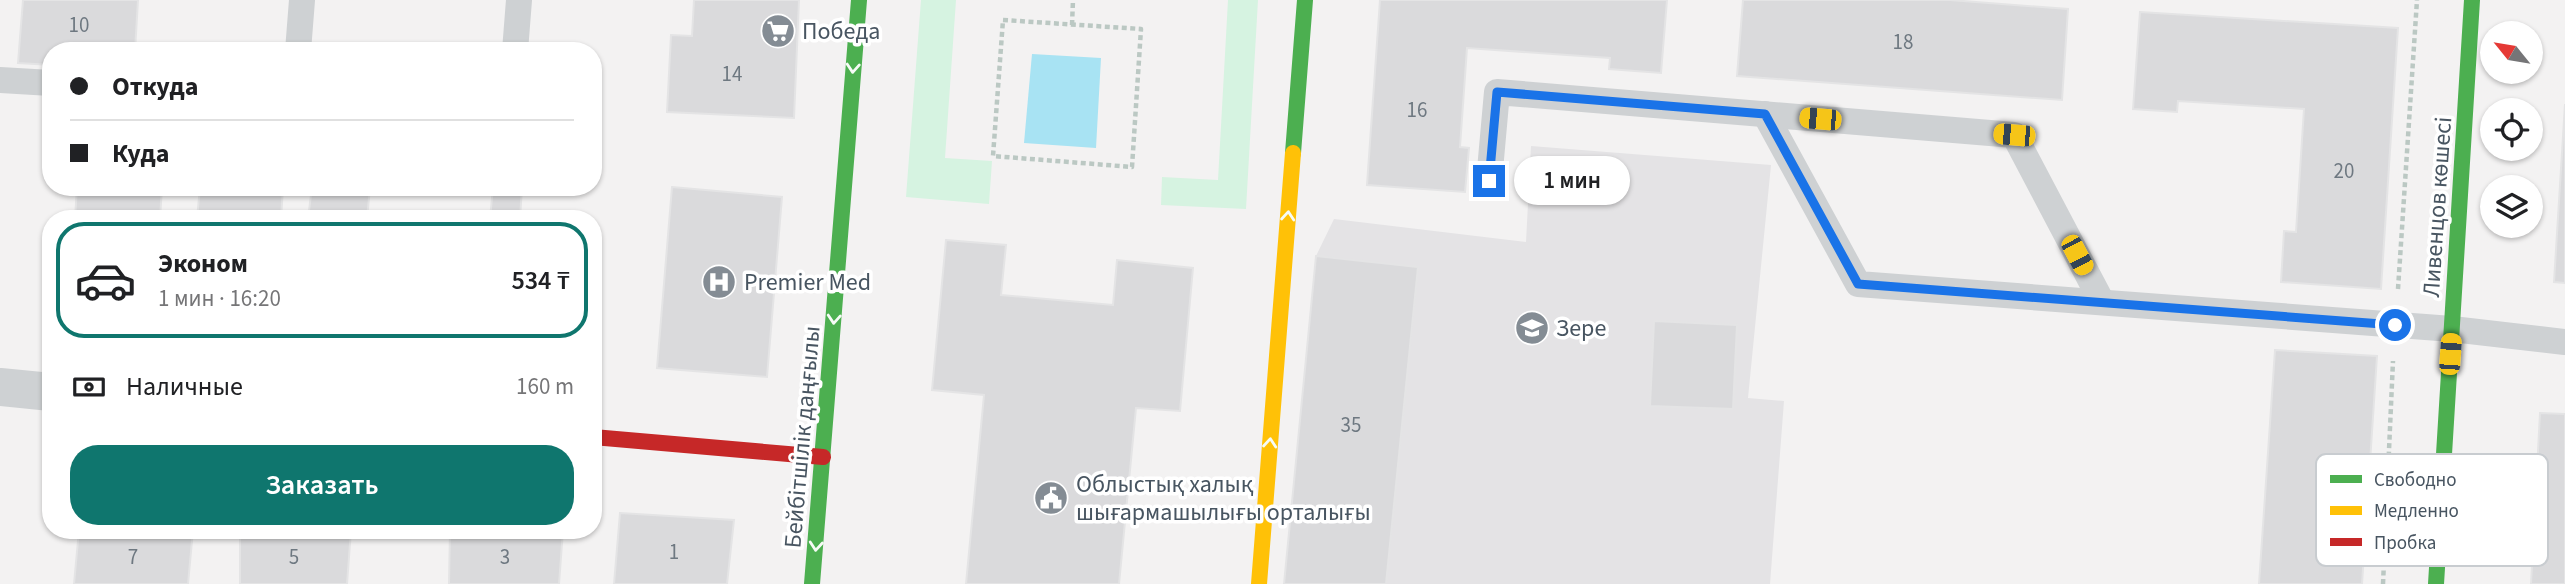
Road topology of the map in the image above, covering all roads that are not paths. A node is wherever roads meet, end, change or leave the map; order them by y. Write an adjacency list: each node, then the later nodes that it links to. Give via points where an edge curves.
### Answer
1 (302, 0): 6 (lane)
2 (519, 0): 7 (lane)
3 (859, 0): 19 (main road, Бейбітшілік даңғылы, one-way to 19)
4 (1305, 0): 22 (main road, one-way to 4)
5 (2472, 0): 13 (main road, Ливенцов көшесі)
6 (299, 42)
7 (516, 42)
8 (0, 80): 9 (lane)
9 (42, 82)
10 (1765, 114): 11 (lane, via 1497,92); 12 (lane, via 1858,284); 12 (lane, via 2014,135)
11 (1489, 181)
12 (2102, 302): 13 (lane)
13 (2452, 329): 14 (lane); 18 (main road, Ливенцов көшесі)
14 (2565, 342)
15 (0, 387): 16 (street)
16 (42, 391)
17 (602, 438): 19 (main road)
18 (2444, 454)
19 (823, 457): 21 (main road, Бейбітшілік даңғылы, one-way to 21)
20 (2437, 566): 23 (main road, Ливенцов көшесі)
21 (812, 584)
22 (1259, 584)
23 (2436, 584)

